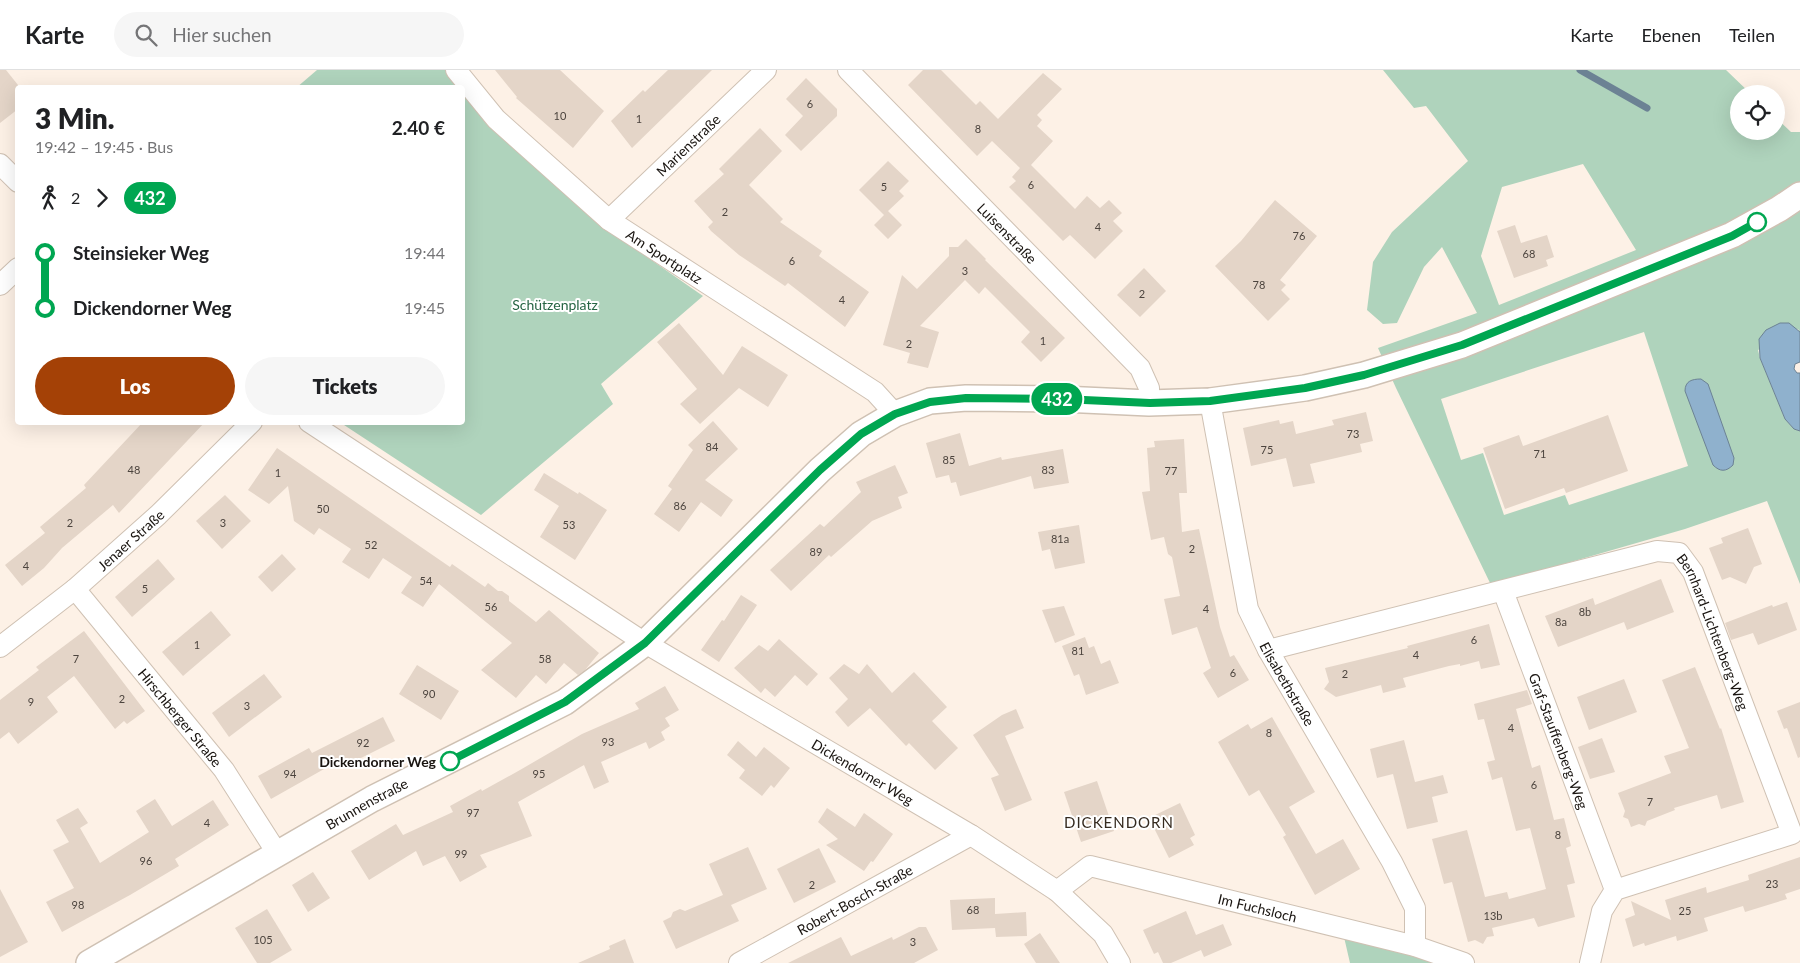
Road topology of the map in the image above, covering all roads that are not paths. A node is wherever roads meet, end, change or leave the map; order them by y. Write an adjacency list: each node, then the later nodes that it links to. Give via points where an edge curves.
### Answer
1 (456, 70): 7 (street, Am Sportplatz, via 496,119)
2 (766, 70): 7 (street, Marienstraße)
3 (848, 70): 11 (street, Luisenstraße, via 1140,368 1150,388)
4 (0, 164): 5 (street)
5 (15, 179)
6 (1800, 195): 10 (street, Brunnenstraße, via 1732,236 1462,345 1364,375 1305,388)
7 (609, 220): 12 (street, Am Sportplatz, via 875,392)
8 (15, 271): 9 (street)
9 (0, 285)
10 (1210, 401): 11 (street, Brunnenstraße); 19 (street, Elisabethstraße, via 1248,609)
11 (1150, 403): 12 (street, Brunnenstraße, via 966,398 930,402)
12 (895, 414): 17 (street, Brunnenstraße, via 861,434 820,470)
13 (249, 425): 15 (street, Jenaer Straße, via 158,515)
14 (314, 425): 17 (street, Dickendorner Weg)
15 (75, 589): 18 (street, Jenaer Straße); 21 (street, Hirschberger Straße, via 224,770)
16 (1503, 591): 19 (street, Bernhard-Lichtenberg-Weg); 22 (street, Graf-Stauffenberg-Weg); 22 (street, Bernhard-Lichtenberg-Weg, via 1657,551 1679,553 1693,572 1792,834)
17 (645, 643): 20 (street, Dickendorner Weg); 21 (street, Brunnenstraße, via 565,702 372,799)
18 (0, 647)
19 (1268, 650): 24 (street, Elisabethstraße, via 1392,862 1415,908)
20 (971, 835): 23 (street, Dickendorner Weg); 26 (street, Robert-Bosch-Straße)
21 (277, 853): 25 (street, Brunnenstraße)
22 (1616, 890): 29 (street, via 1602,911)
23 (1057, 891): 24 (street, Im Fuchsloch, via 1090,866); 27 (street, Dickendorner Weg, via 1103,934)
24 (1415, 946): 28 (street, Im Fuchsloch)
25 (89, 963)
26 (739, 963)
27 (1120, 963)
28 (1464, 963)
29 (1590, 963)

